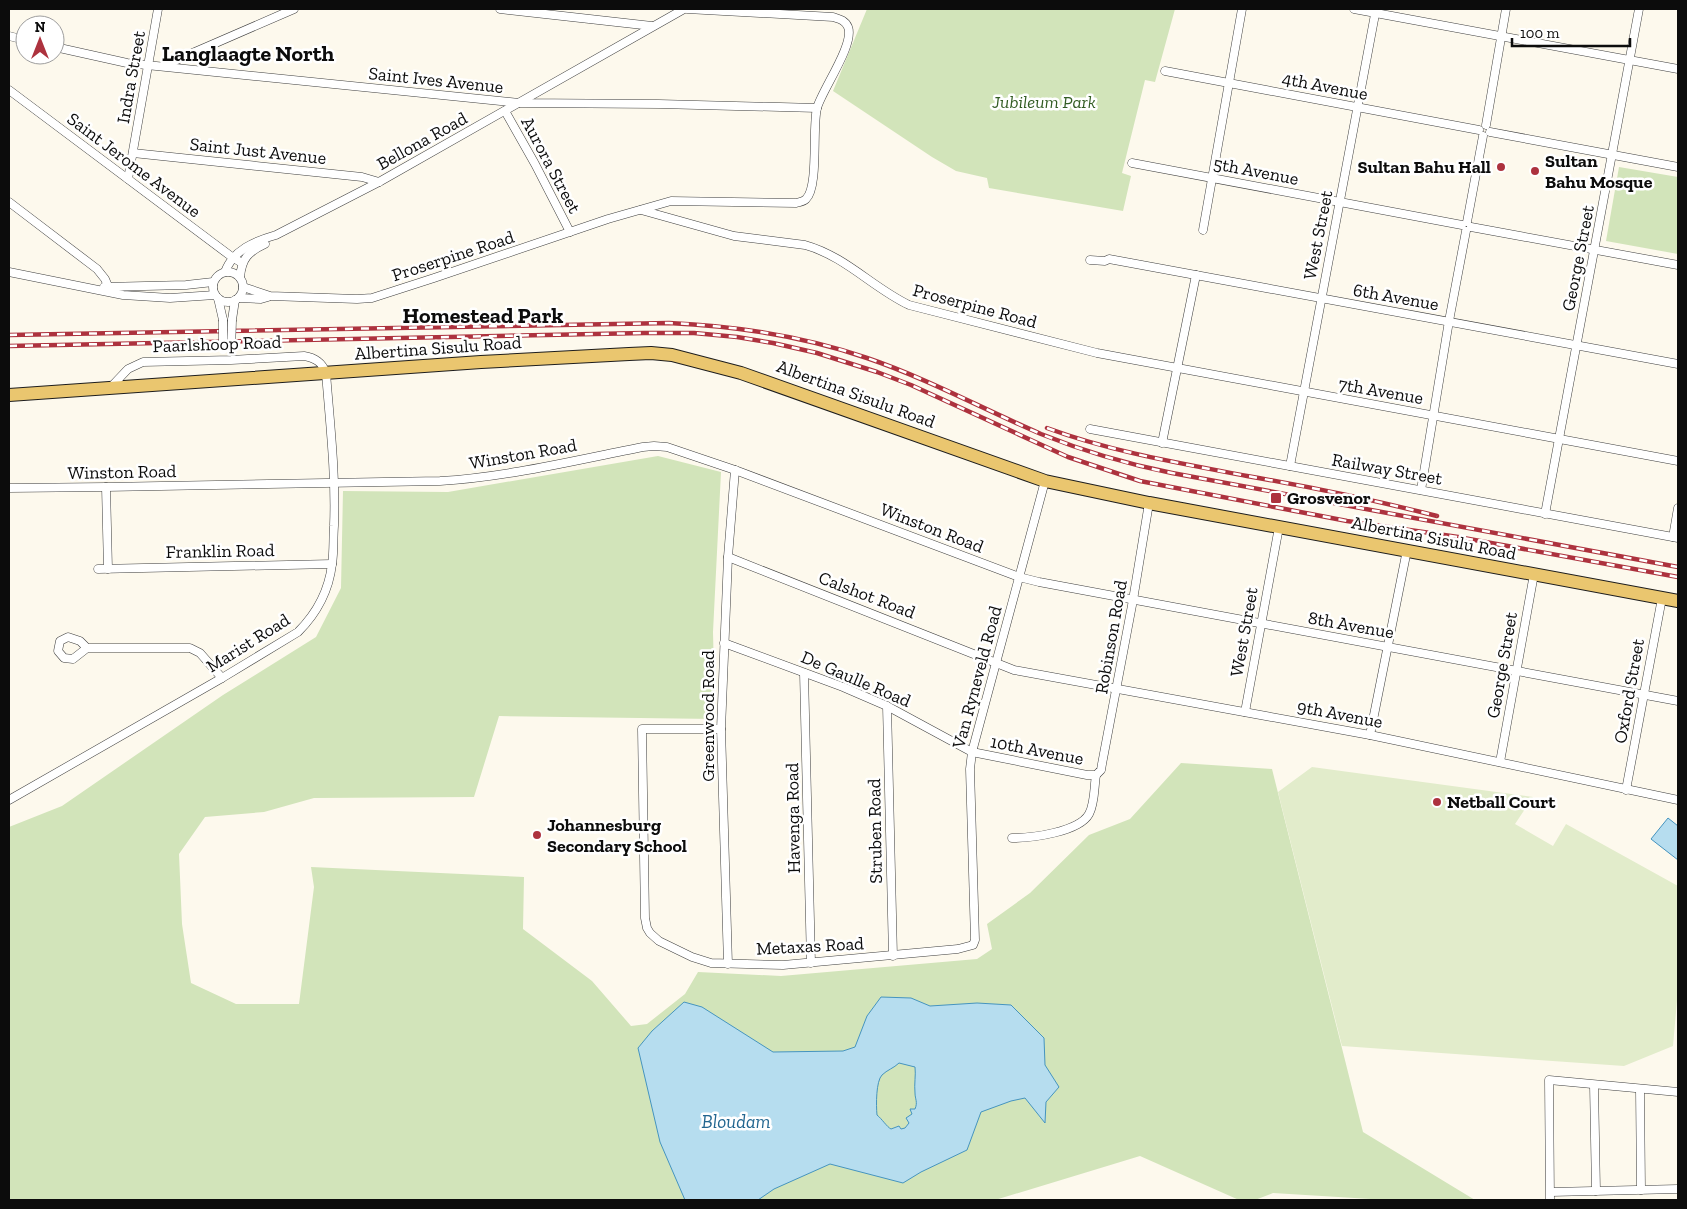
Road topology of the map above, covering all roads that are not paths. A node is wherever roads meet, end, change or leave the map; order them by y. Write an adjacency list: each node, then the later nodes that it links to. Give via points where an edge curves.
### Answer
1 (158, 9): 14 (street, Indra Street)
2 (294, 9): 15 (street)
3 (500, 9): 10 (street)
4 (686, 9): 10 (street, Bellona Road); 22 (street, via 842,20 849,29 849,37)
5 (1242, 9): 18 (street)
6 (1354, 9): 9 (street)
7 (1506, 9): 11 (street)
8 (1640, 9): 13 (street, George Street)
9 (1376, 11): 11 (street); 21 (street, West Street)
10 (652, 26): 20 (street, Bellona Road)
11 (1500, 36): 13 (street); 24 (street)
12 (65, 49): 14 (street, Saint Ives Avenue)
13 (1630, 60): 16 (street); 26 (street, George Street)
14 (148, 65): 15 (street, Saint Ives Avenue); 25 (street, Indra Street)
15 (164, 66): 20 (street, Saint Ives Avenue)
16 (1678, 69)
17 (1165, 71): 18 (street, 4th Avenue)
18 (1229, 83): 21 (street, 4th Avenue); 29 (street)
19 (9, 90): 30 (street, Saint Jerome Avenue)
20 (518, 103): 22 (street, Saint Ives Avenue); 23 (street, Bellona Road)
21 (1358, 107): 24 (street, 4th Avenue); 33 (street, West Street)
22 (817, 108): 34 (street, Proserpine Road, via 812,183 807,198 796,203 671,201)
23 (505, 111): 31 (street, Bellona Road); 37 (street, Aurora Street)
24 (1485, 131): 26 (street, 4th Avenue); 35 (street)
25 (133, 153): 30 (street, Indra Street); 31 (street, Saint Just Avenue, via 362,177)
26 (1612, 155): 28 (street, 4th Avenue); 39 (street, George Street)
27 (1132, 163): 29 (street, 5th Avenue)
28 (1678, 167)
29 (1213, 178): 33 (street, 5th Avenue); 36 (street)
30 (128, 180): 40 (street, Saint Jerome Avenue)
31 (379, 182): 38 (street, Bellona Road)
32 (9, 202): 49 (street, via 97,269)
33 (1340, 202): 35 (street, 5th Avenue); 54 (street, West Street)
34 (641, 210): 37 (street, Proserpine Road); 58 (street, Proserpine Road, via 734,236 815,248 840,260 909,305)
35 (1467, 226): 39 (street, 5th Avenue); 56 (street)
36 (1203, 230)
37 (570, 232): 52 (street, Proserpine Road, via 372,298)
38 (276, 235): 40 (street, Bellona Road, via 250,245); 42 (street, Bellona Road, via 252,252)
39 (1595, 250): 43 (street, 5th Avenue); 57 (street, George Street)
40 (232, 258): 42 (street, Saint Jerome Avenue); 45 (street)
41 (1090, 260): 46 (street, 6th Avenue, via 1109,259)
42 (242, 264): 47 (street)
43 (1678, 265)
44 (9, 272): 51 (street, Proserpine Road)
45 (225, 272): 47 (street, via 230,271); 48 (street, via 217,275)
46 (1196, 275): 54 (street, 6th Avenue); 62 (street)
47 (240, 277): 50 (street)
48 (213, 282): 49 (street, Proserpine Road); 53 (street)
49 (108, 286): 51 (street, Proserpine Road)
50 (243, 287): 52 (street, Proserpine Road); 55 (street)
51 (92, 288): 53 (street, Proserpine Road, via 141,297)
52 (270, 296): 55 (street, Proserpine Road)
53 (216, 297): 55 (street, Proserpine Road, via 228,302); 59 (street, bridge)
54 (1322, 298): 56 (street, 6th Avenue); 65 (street, West Street)
55 (237, 299): 59 (street, bridge)
56 (1449, 322): 57 (street, 6th Avenue); 67 (street)
57 (1577, 345): 61 (street, 6th Avenue); 69 (street, George Street)
58 (1080, 349): 62 (street, 7th Avenue)
59 (227, 350): 60 (street)
60 (227, 360): 63 (street, Paarlshoop Road, via 312,357 322,364); 64 (street, Paarlshoop Road, via 143,362 128,369)
61 (1678, 364)
62 (1176, 369): 65 (street, 7th Avenue); 70 (street)
63 (326, 373): 64 (main road, Albertina Sisulu Road); 74 (main road, Albertina Sisulu Road, via 585,356 672,355 763,379); 75 (street, Marist Road)
64 (110, 388): 66 (main road, Albertina Sisulu Road)
65 (1304, 392): 67 (street, 7th Avenue); 72 (street, West Street)
66 (9, 396)
67 (1434, 416): 69 (street, 7th Avenue); 78 (street)
68 (1090, 429): 70 (street, Railway Street)
69 (1559, 439): 71 (street, 7th Avenue); 81 (street, George Street)
70 (1162, 442): 72 (street, Railway Street)
71 (1678, 461)
72 (1290, 466): 78 (street, Railway Street)
73 (735, 470): 75 (street, Winston Road, via 667,447 654,446 465,479); 85 (street, Greenwood Road); 90 (street, Winston Road)
74 (1045, 481): 79 (main road, Albertina Sisulu Road); 90 (street, Van Ryneveld Road)
75 (335, 482): 76 (street, Winston Road); 86 (street, Marist Road)
76 (106, 487): 77 (street, Winston Road); 88 (street)
77 (9, 488)
78 (1421, 490): 81 (street, Railway Street)
79 (1149, 503): 82 (main road, Albertina Sisulu Road); 92 (street, Robinson Road)
80 (1678, 508): 83 (street)
81 (1545, 514): 83 (street, Railway Street)
82 (1278, 527): 84 (main road, Albertina Sisulu Road); 94 (street, West Street)
83 (1676, 538)
84 (1408, 550): 89 (main road, Albertina Sisulu Road); 97 (street)
85 (728, 557): 95 (street, Greenwood Road); 98 (street, Calshot Road)
86 (332, 564): 88 (street, Franklin Road); 101 (street, Marist Road, via 323,596 306,624)
87 (98, 569): 88 (street, Franklin Road)
88 (108, 569)
89 (1534, 574): 91 (main road, Albertina Sisulu Road); 99 (street, George Street)
90 (1019, 577): 92 (street, 8th Avenue); 98 (street, Van Ryneveld Road)
91 (1662, 598): 93 (main road, Albertina Sisulu Road); 103 (street, Oxford Street)
92 (1133, 600): 94 (street, 8th Avenue); 102 (street, Robinson Road)
93 (1678, 601)
94 (1261, 624): 97 (street, 8th Avenue); 106 (street, West Street)
95 (724, 643): 100 (street, De Gaulle Road); 107 (street, Greenwood Road)
96 (87, 648): 101 (street, via 190,648 204,656)
97 (1389, 648): 99 (street, 8th Avenue); 108 (street)
98 (995, 661): 102 (street, 9th Avenue, via 1014,670); 109 (street, Van Ryneveld Road)
99 (1516, 671): 103 (street, 8th Avenue); 110 (street, George Street)
100 (804, 673): 105 (street, De Gaulle Road); 118 (street, Havenga Road)
101 (222, 678): 113 (street, Marist Road)
102 (1116, 689): 106 (street, 9th Avenue); 111 (street, Robinson Road, via 1102,764)
103 (1644, 695): 104 (street, 8th Avenue); 112 (street, Oxford Street)
104 (1678, 701)
105 (887, 706): 109 (street, De Gaulle Road); 117 (street, Struben Road)
106 (1245, 712): 108 (street, 9th Avenue)
107 (722, 729): 119 (street, Greenwood Road); 119 (street, Metaxas Road, via 642,729 645,918 653,937 669,947 702,961)
108 (1370, 735): 110 (street, 9th Avenue)
109 (972, 752): 111 (street, 10th Avenue); 116 (street, Van Ryneveld Road)
110 (1500, 762): 112 (street, 9th Avenue)
111 (1097, 775): 115 (street, Robinson Road, via 1089,813 1079,824 1061,831)
112 (1626, 790): 114 (street, 9th Avenue)
113 (9, 800)
114 (1678, 800)
115 (1012, 838)
116 (973, 945): 117 (street, Metaxas Road)
117 (893, 956): 118 (street, Metaxas Road)
118 (811, 963): 119 (street, Metaxas Road)
119 (728, 964)
120 (1594, 1084): 121 (street); 125 (street); 126 (street, via 1549,1080)
121 (1640, 1089): 122 (street); 124 (street)
122 (1678, 1092)
123 (1678, 1188): 124 (street)
124 (1641, 1190): 125 (street)
125 (1596, 1191): 126 (street)
126 (1550, 1196)

